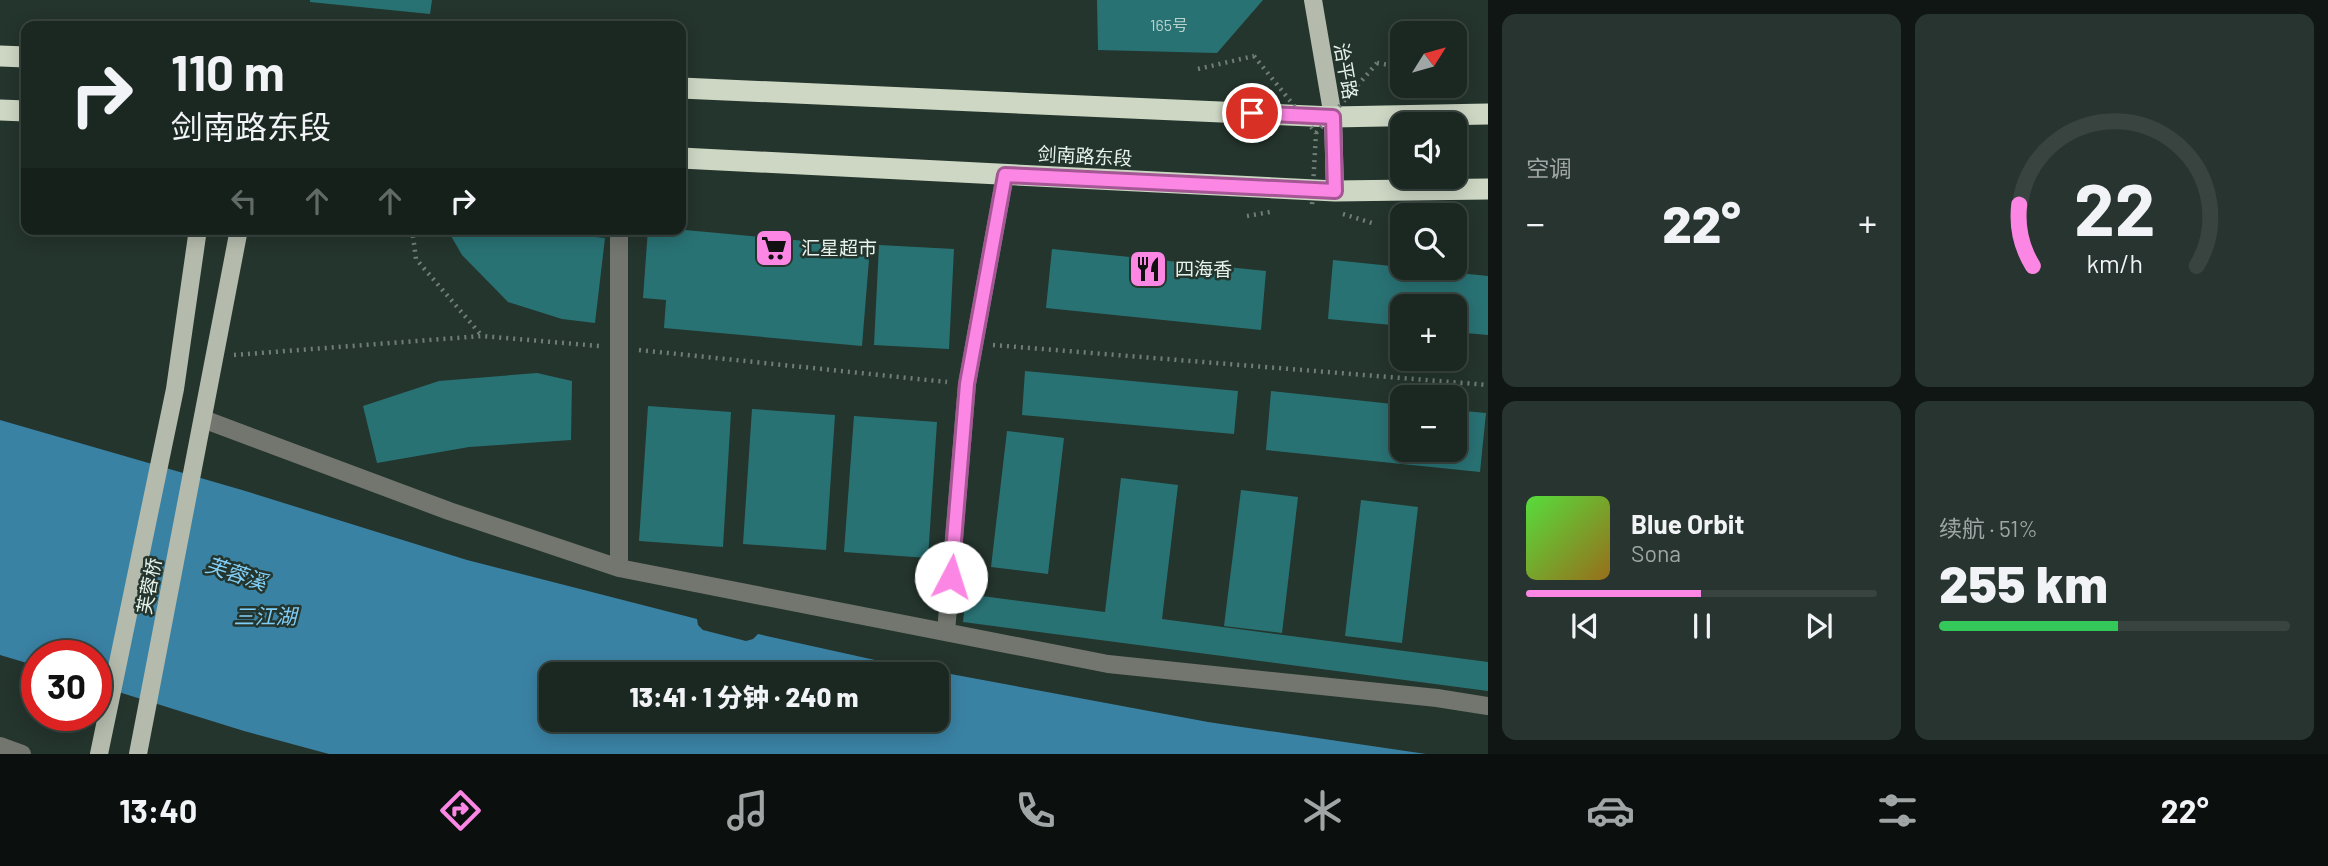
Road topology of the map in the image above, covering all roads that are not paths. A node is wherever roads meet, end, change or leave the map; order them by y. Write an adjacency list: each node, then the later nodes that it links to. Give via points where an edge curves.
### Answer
1 (1313, 0): 8 (main road, 治平路)
2 (0, 56): 3 (highway)
3 (21, 57)
4 (686, 88): 8 (highway)
5 (0, 110): 6 (highway)
6 (21, 111)
7 (1488, 114): 8 (highway)
8 (1333, 117): 12 (main road, 治平路)
9 (686, 158): 10 (highway, 剑南路东段)
10 (1005, 175): 12 (highway, 剑南路东段); 18 (street, via 967,384)
11 (1488, 189): 12 (highway, 剑南路东段)
12 (1335, 191)
13 (197, 235): 23 (main road, via 174,389)
14 (238, 235): 16 (main road, 芙蓉桥)
15 (619, 235): 17 (street)
16 (203, 419): 17 (street, via 449,511); 21 (main road, 芙蓉桥)
17 (619, 568): 18 (street)
18 (946, 632): 19 (street, via 1108,664)
19 (1488, 706)
20 (0, 746): 22 (street)
21 (139, 747)
22 (22, 754)
23 (99, 754)

